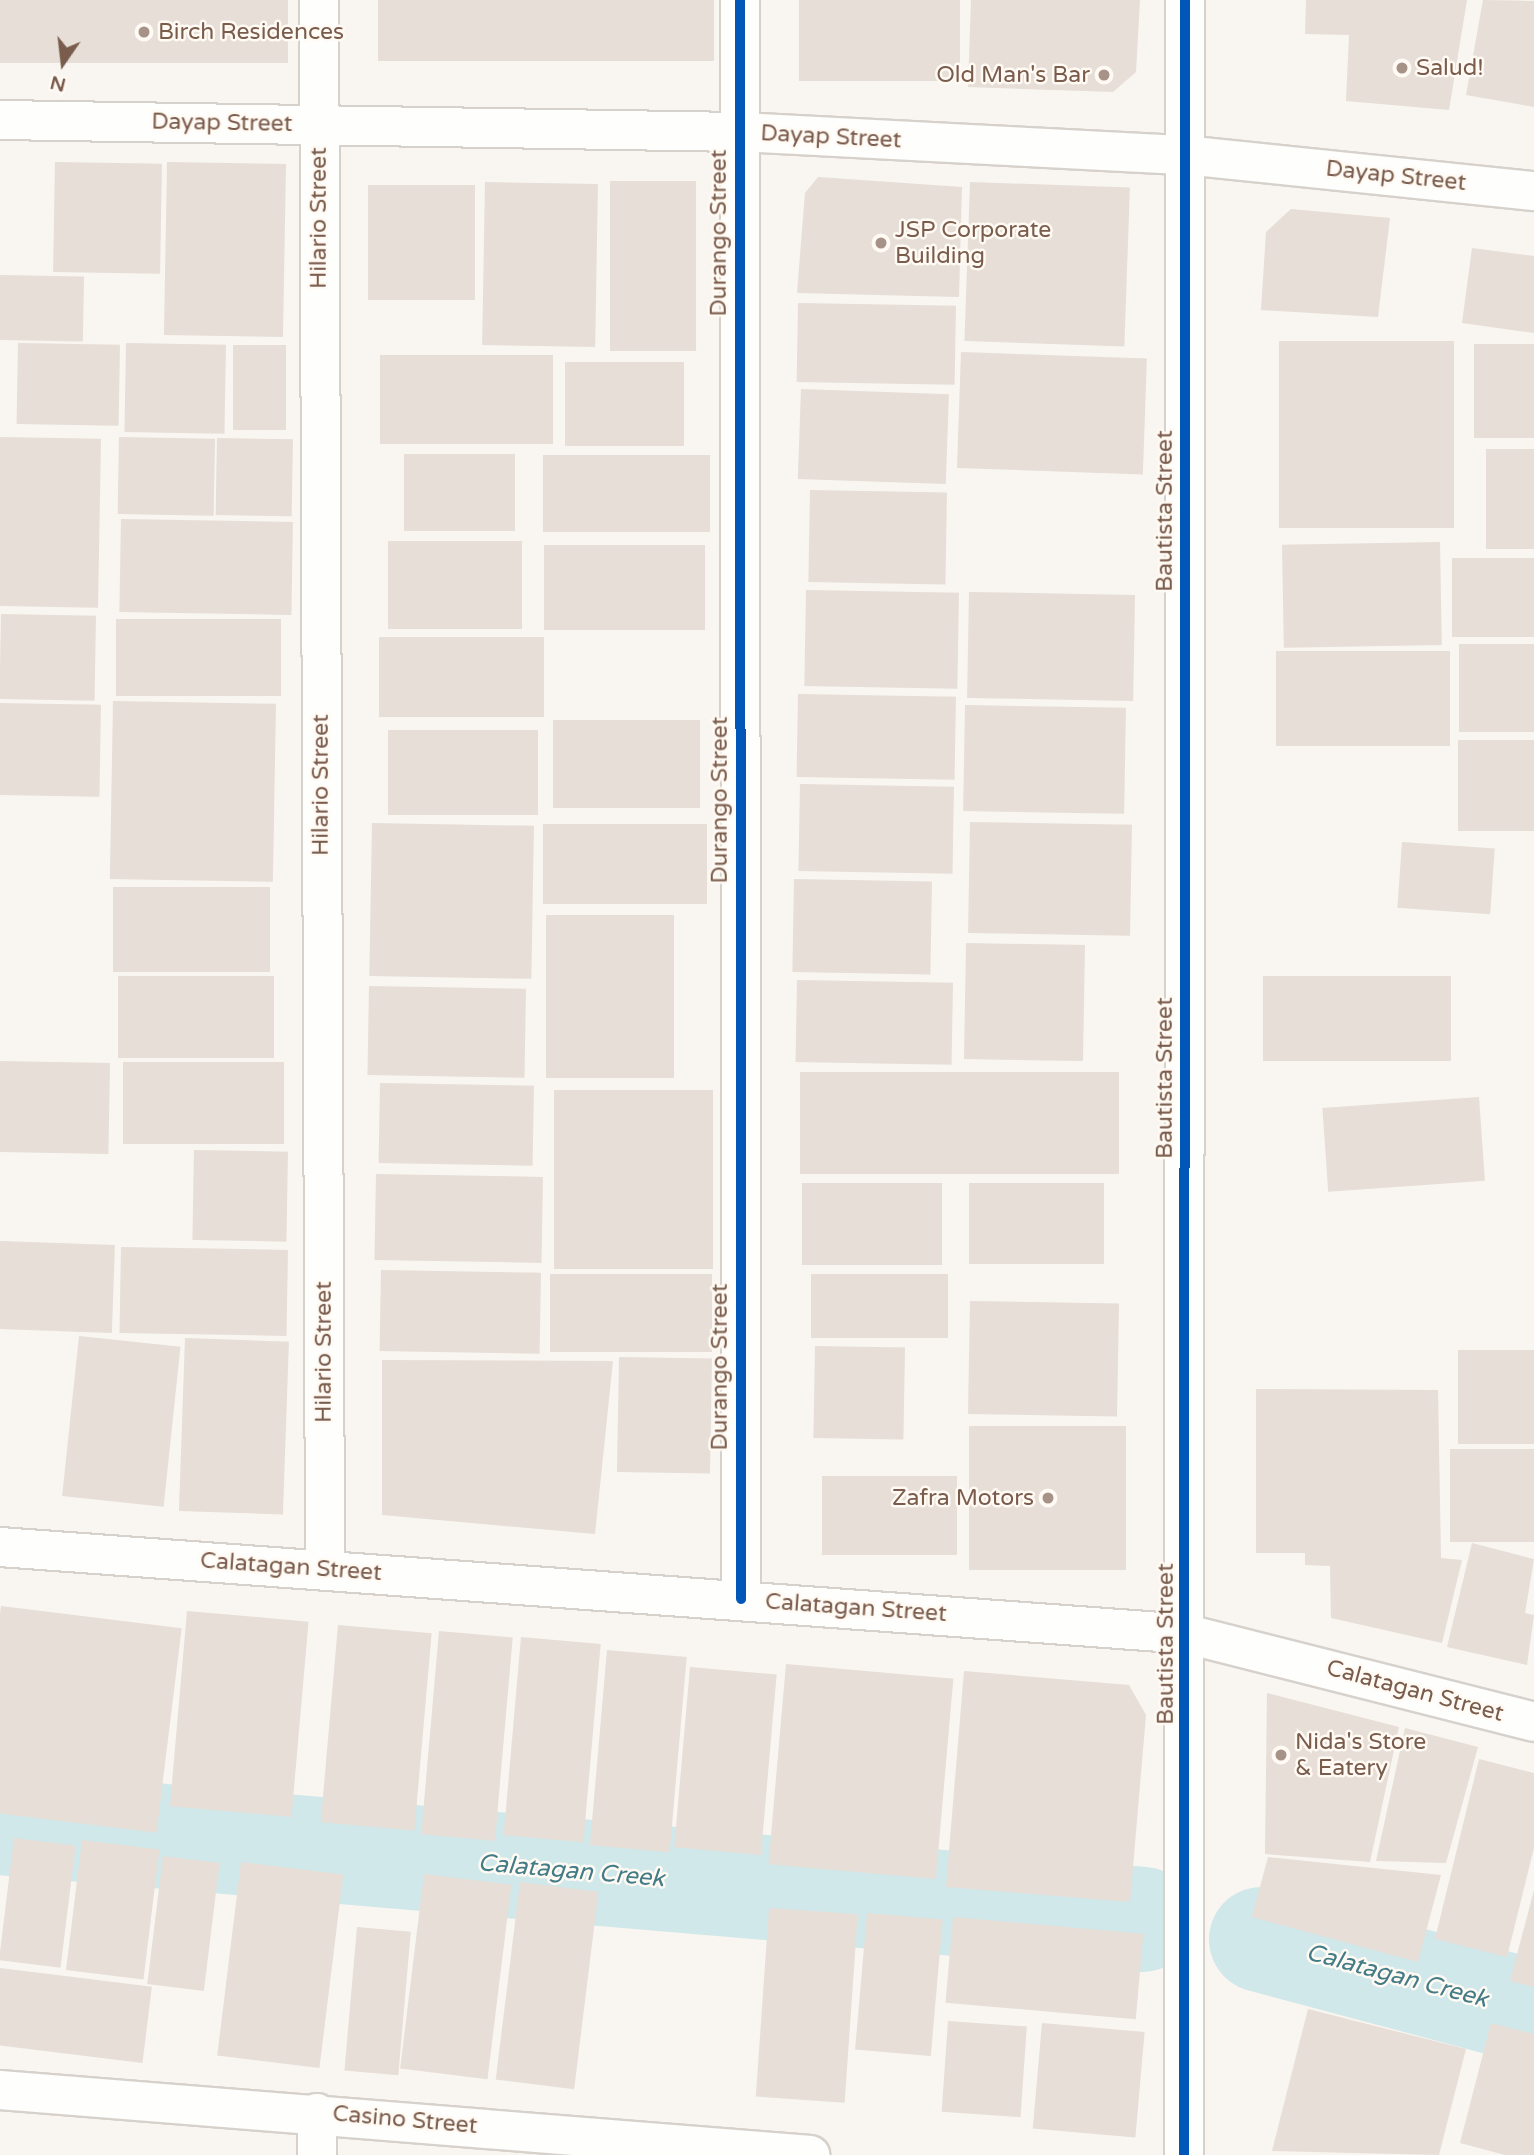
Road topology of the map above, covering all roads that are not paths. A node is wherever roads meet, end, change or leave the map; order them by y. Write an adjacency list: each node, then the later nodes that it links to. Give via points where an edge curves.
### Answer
1 (318, 0): 5 (street, Hilario Street)
2 (740, 0): 6 (street, Durango Street)
3 (1185, 0): 7 (street, Bautista Street)
4 (0, 120): 5 (street, Dayap Street)
5 (319, 124): 6 (street, Dayap Street); 10 (street, Hilario Street)
6 (740, 132): 7 (street, Dayap Street); 11 (street, Durango Street)
7 (1185, 155): 8 (street, Dayap Street); 12 (street, Bautista Street)
8 (1534, 191)
9 (0, 1547): 10 (street, Calatagan Street)
10 (325, 1569): 11 (street, Calatagan Street)
11 (741, 1599): 12 (street, Calatagan Street)
12 (1187, 1634): 13 (street, Calatagan Street); 19 (street, Bautista Street)
13 (1534, 1723)
14 (0, 2090): 15 (street, Casino Street)
15 (317, 2113): 16 (street, Casino Street); 17 (street)
16 (722, 2152): 18 (street, Casino Street)
17 (317, 2155)
18 (810, 2155)
19 (1184, 2155)

